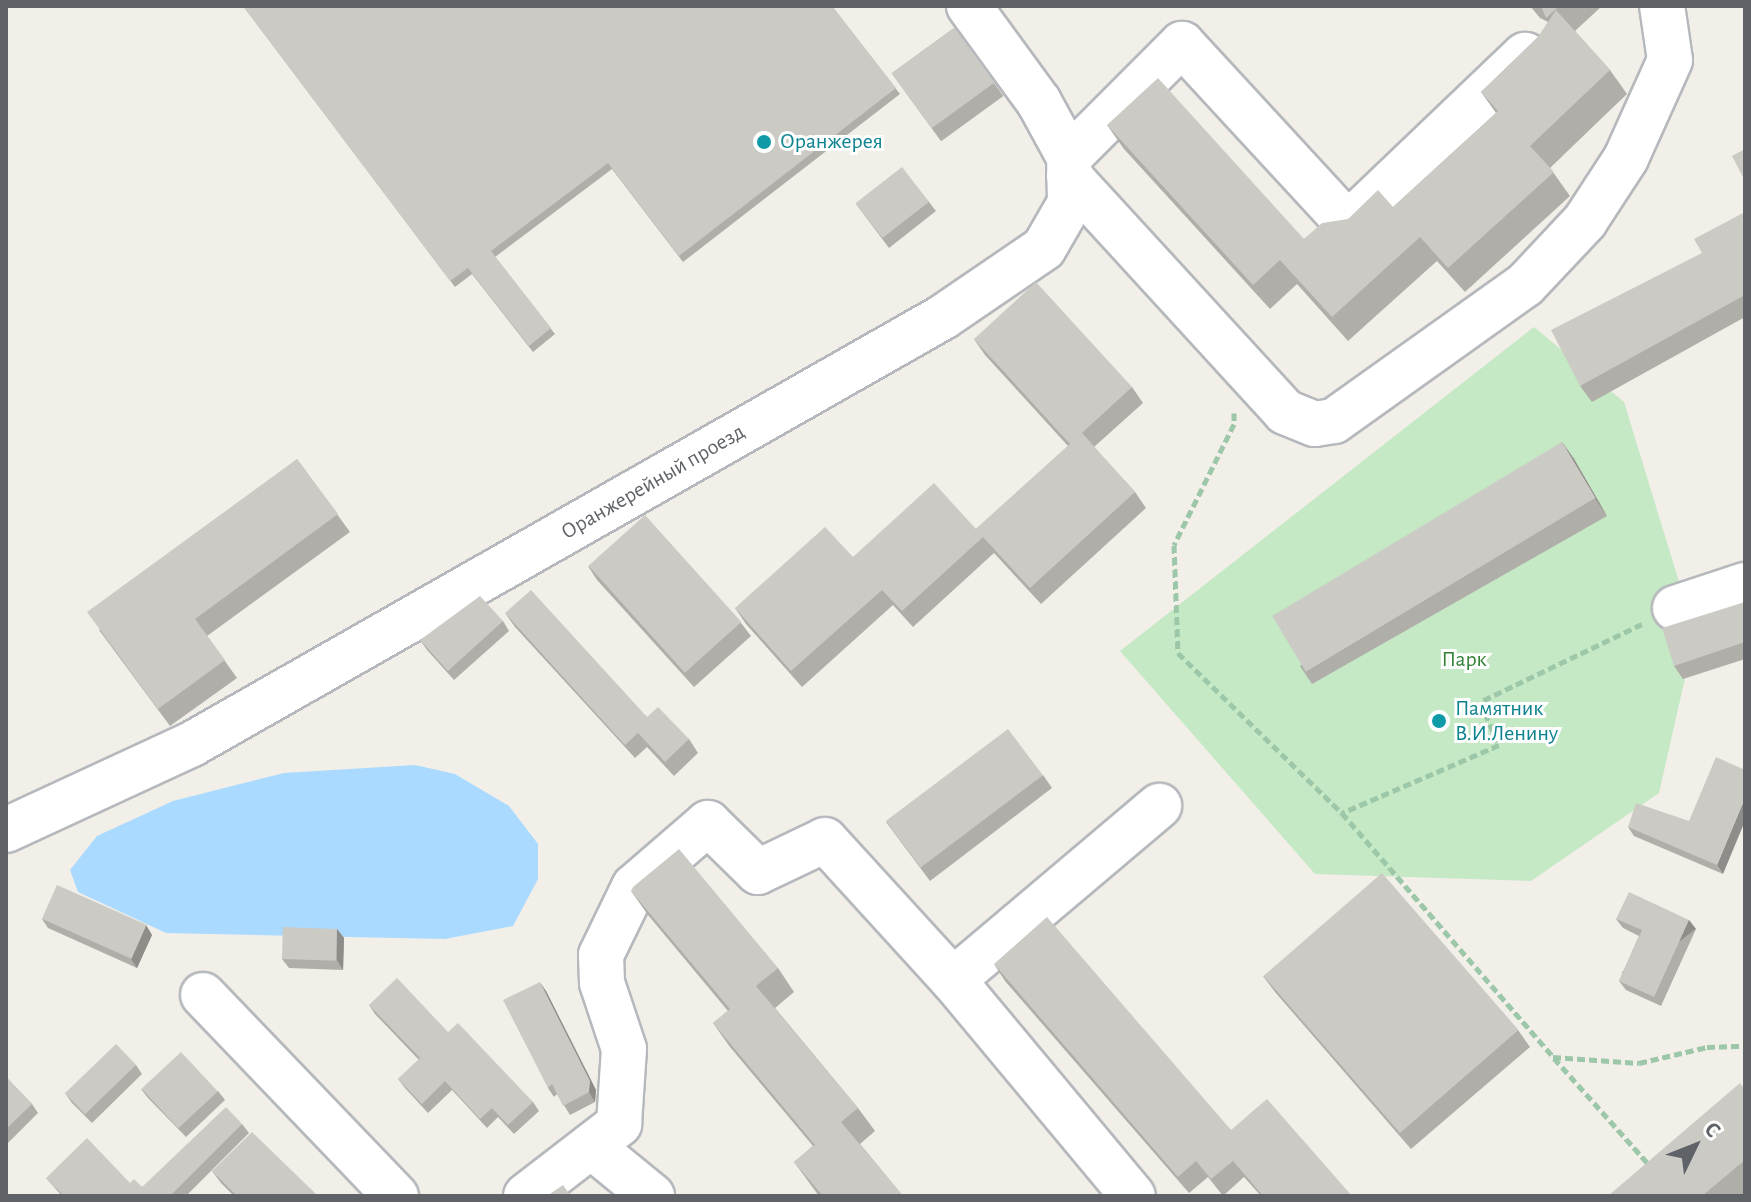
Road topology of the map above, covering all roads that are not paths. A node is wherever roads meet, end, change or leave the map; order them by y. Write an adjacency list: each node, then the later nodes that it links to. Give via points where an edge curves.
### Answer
1 (969, 6): 4 (street, via 1039,102)
2 (1662, 6): 4 (street, via 1670,60 1626,158 1585,221 1525,285 1334,421 1315,424 1285,412)
3 (1538, 42): 4 (street, via 1348,224 1182,44)
4 (1069, 167): 8 (street, Оранжерейный проезд, via 1070,203 1044,248 943,317 192,744)
5 (1745, 585): 6 (street)
6 (1675, 608)
7 (1159, 806): 9 (street)
8 (6, 830)
9 (953, 980): 11 (street, via 825,840 758,872 708,823 634,887 601,955 602,983 624,1049 619,1124); 15 (street)
10 (203, 995): 12 (street)
11 (591, 1146): 13 (street); 14 (street)
12 (396, 1196)
13 (526, 1196)
14 (652, 1196)
15 (1133, 1196)

